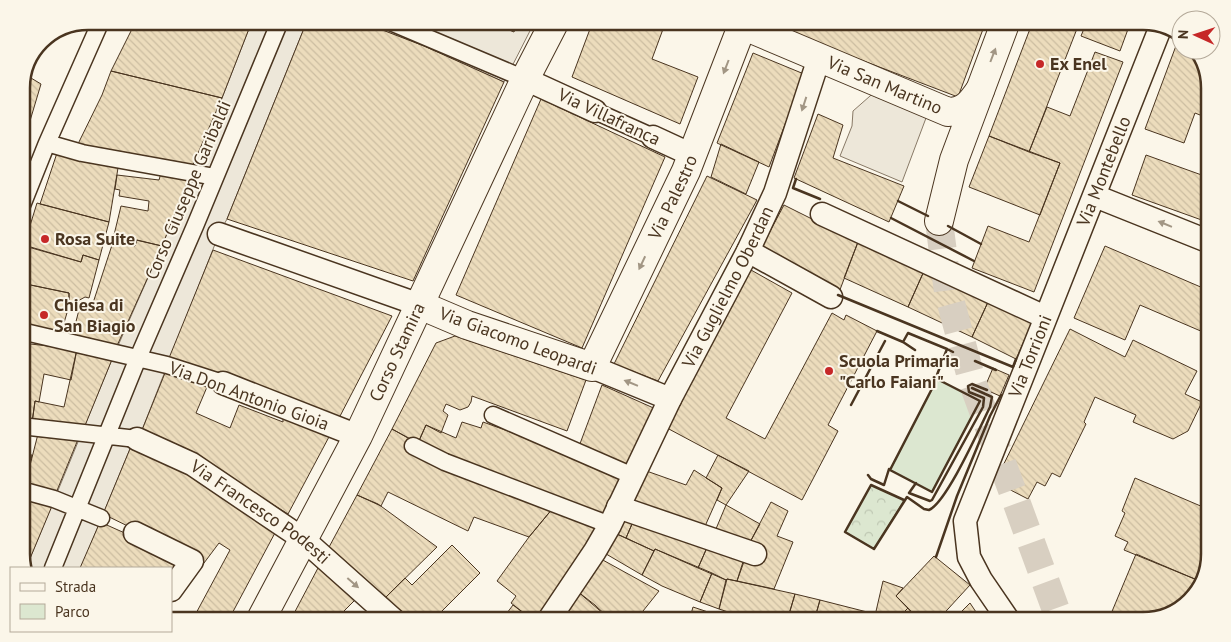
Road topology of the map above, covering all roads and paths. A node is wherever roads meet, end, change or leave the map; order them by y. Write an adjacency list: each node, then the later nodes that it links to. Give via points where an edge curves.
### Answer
1 (97, 30): 15 (street)
2 (276, 30): 17 (street, Corso Giuseppe Garibaldi)
3 (409, 30): 10 (street)
4 (550, 30): 10 (street, Corso Stamira)
5 (740, 30): 16 (street, Via Palestro, one-way to 16)
6 (758, 30): 9 (street, Via San Martino)
7 (1003, 30): 11 (street, Via San Martino, one-way to 7)
8 (1159, 32): 19 (street, Via Montebello)
9 (819, 58): 13 (street, Via San Martino); 24 (street, Via Guglielmo Oberdan, one-way to 24, via 775,193)
10 (526, 79): 12 (street, Via Villafranca); 26 (street, Corso Stamira)
11 (980, 90): 13 (street, Via San Martino, via 964,109); 13 (street, via 954,160 939,221 936,194 952,124)
12 (595, 111): 14 (street, Via Villafranca)
13 (948, 112)
14 (653, 137): 16 (street, Via Villafranca)
15 (47, 143): 17 (street, via 82,153); 18 (street)
16 (692, 155): 30 (street, Via Palestro, one-way to 30)
17 (215, 177): 21 (street, Corso Giuseppe Garibaldi)
18 (30, 186)
19 (1095, 196): 23 (street, one-way to 19); 27 (street, Via Montebello)
20 (822, 214): 27 (street, Via Torrioni)
21 (195, 226): 22 (street, Via Giacomo Leopardi); 29 (street, Corso Giuseppe Garibaldi)
22 (219, 234): 26 (street, Via Giacomo Leopardi)
23 (1201, 238)
24 (748, 251): 25 (street); 32 (street, Via Guglielmo Oberdan)
25 (831, 297)
26 (420, 305): 30 (street, Via Giacomo Leopardi, via 467,325); 36 (street, Corso Stamira)
27 (1045, 317): 52 (street, Via Torrioni, via 965,521 968,557)
28 (30, 332): 29 (street, Via Don Antonio Gioia)
29 (138, 358): 31 (street, Via Don Antonio Gioia); 35 (street, Corso Giuseppe Garibaldi)
30 (592, 367): 32 (street, Via Giacomo Leopardi, one-way to 30)
31 (223, 383): 36 (street, Via Don Antonio Gioia)
32 (670, 399): 39 (street, Via Guglielmo Oberdan)
33 (493, 415): 39 (street)
34 (30, 427): 35 (street, Via Francesco Podesti)
35 (106, 436): 37 (street, Via Francesco Podesti); 41 (street, Corso Giuseppe Garibaldi)
36 (358, 436): 45 (street, Corso Stamira)
37 (137, 439): 45 (street, Via Francesco Podesti, via 192,464)
38 (413, 446): 42 (street, via 444,462)
39 (632, 476): 42 (street, Via Guglielmo Oberdan)
40 (30, 492): 41 (street)
41 (77, 508): 43 (street); 47 (street, Corso Giuseppe Garibaldi)
42 (614, 516): 46 (street); 51 (street, Via Guglielmo Oberdan)
43 (101, 518)
44 (135, 533): 48 (street, via 192,561)
45 (304, 539): 49 (street, Corso Stamira); 50 (street, Via Francesco Podesti, one-way to 50)
46 (755, 554)
47 (53, 567)
48 (172, 589)
49 (265, 612)
50 (385, 612)
51 (554, 612)
52 (1002, 612)

